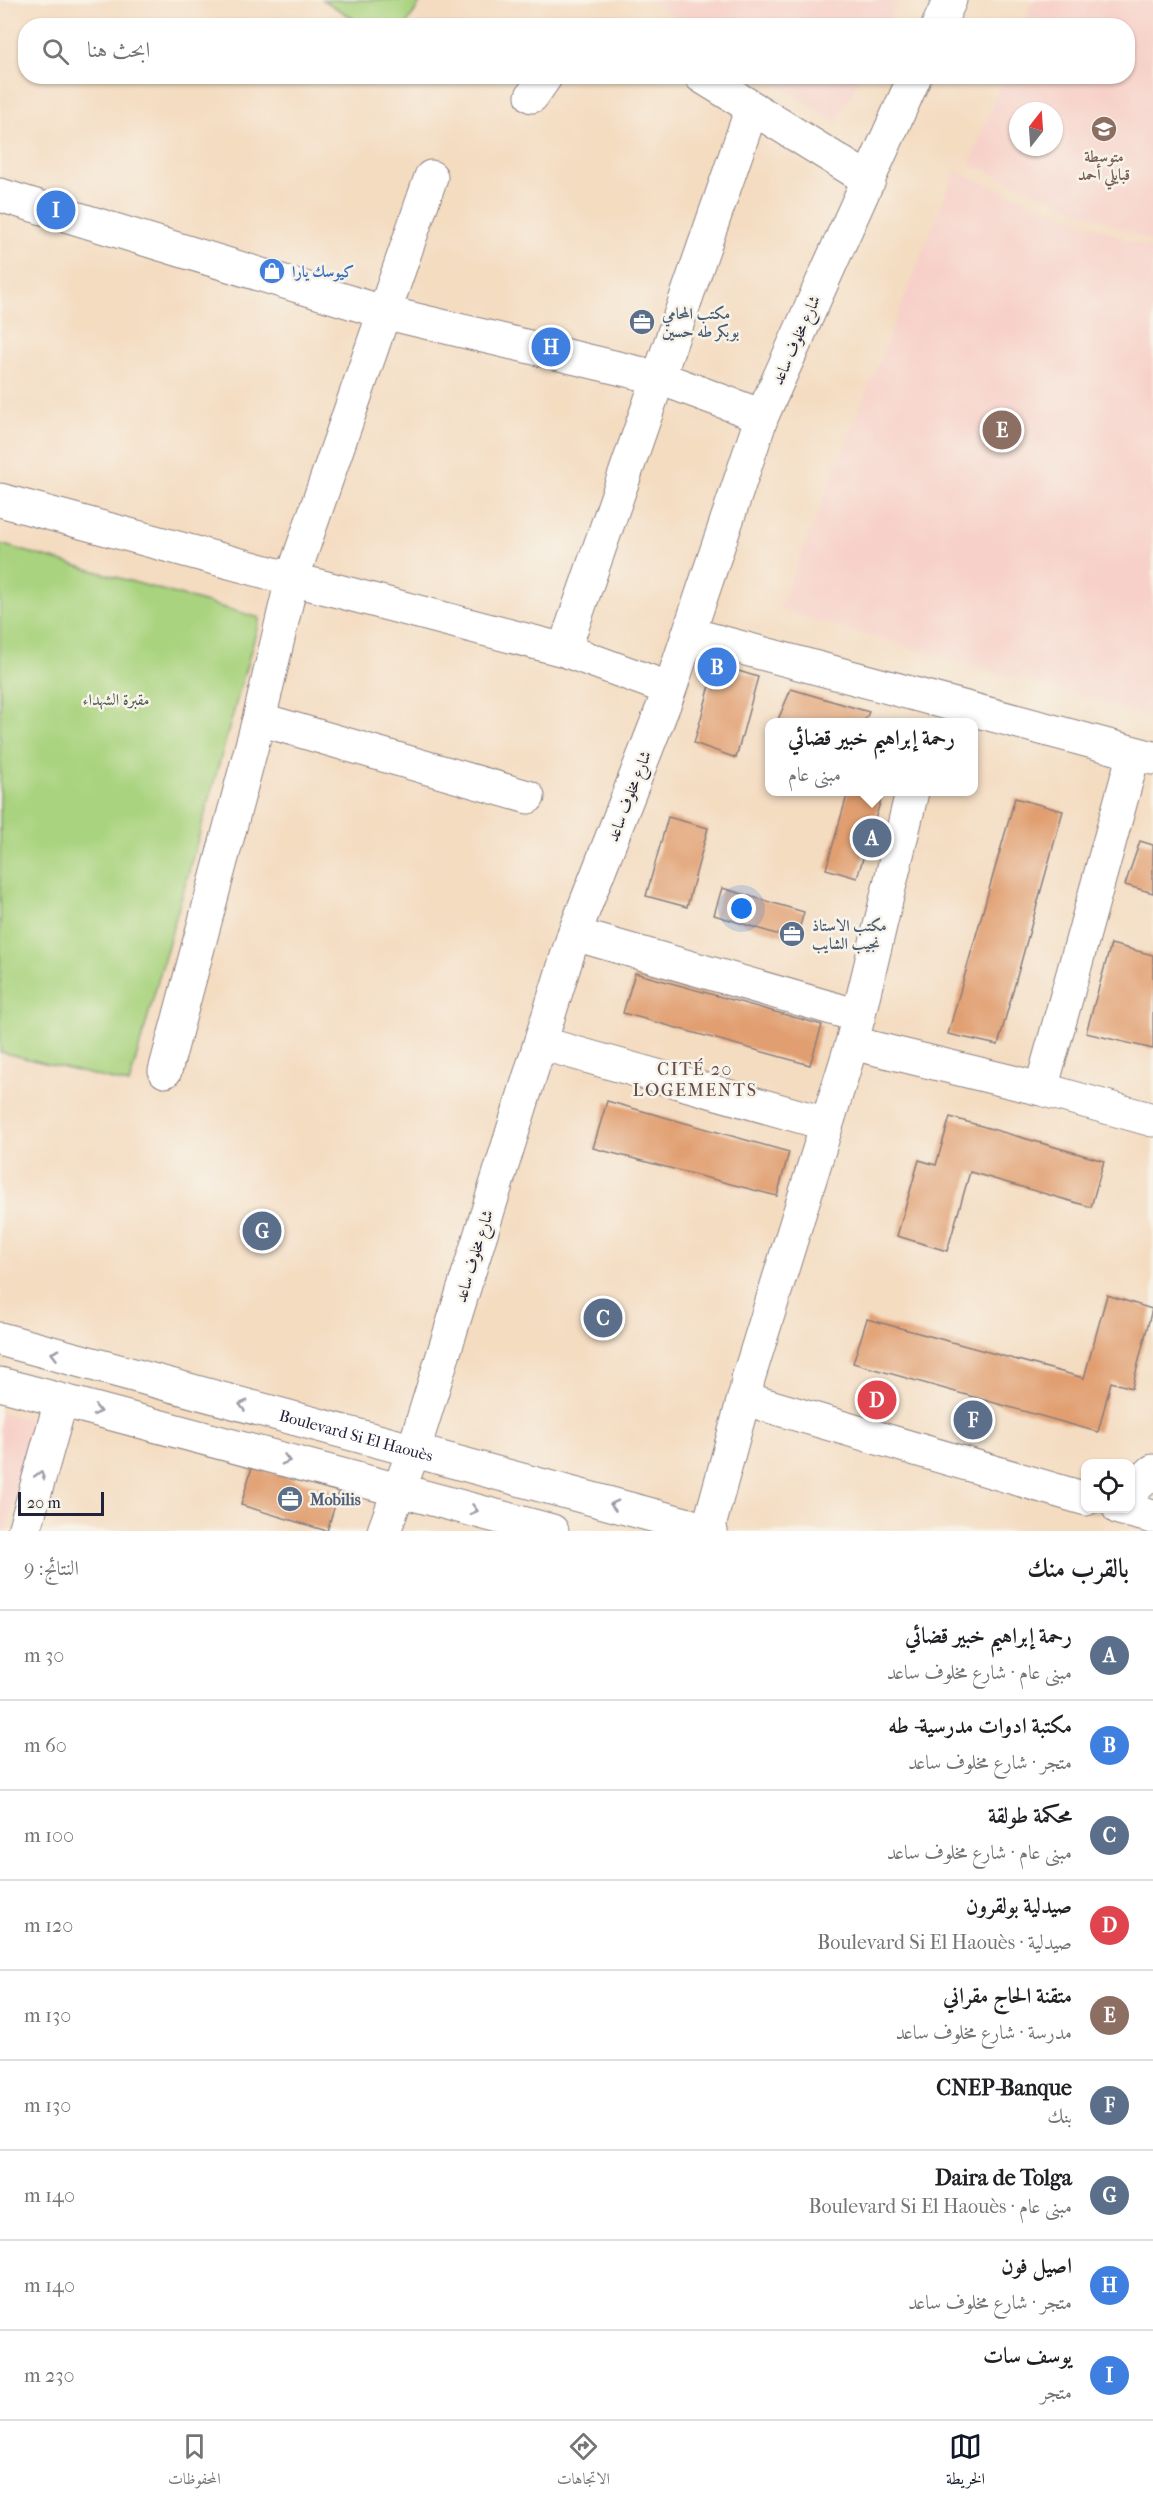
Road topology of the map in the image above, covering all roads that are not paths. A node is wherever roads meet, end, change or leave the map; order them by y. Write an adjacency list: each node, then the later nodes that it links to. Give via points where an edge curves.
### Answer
1 (950, 0): 2 (street)
2 (942, 18)
3 (714, 84): 5 (street)
4 (911, 84): 7 (street, شارع مخلوف ساعد)
5 (752, 108): 7 (street); 10 (street)
6 (431, 177): 9 (street)
7 (868, 180): 11 (street, شارع مخلوف ساعد)
8 (0, 195): 9 (street)
9 (383, 312): 10 (street); 13 (street)
10 (660, 378): 11 (street); 15 (street)
11 (762, 416): 14 (street, شارع مخلوف ساعد)
12 (0, 500): 13 (street)
13 (292, 579): 15 (street); 19 (street)
14 (690, 634): 16 (street, شارع مخلوف ساعد); 17 (street)
15 (564, 650): 16 (street)
16 (670, 689): 24 (street, شارع مخلوف ساعد)
17 (931, 711): 18 (street)
18 (965, 718)
19 (260, 719): 23 (street); 27 (street)
20 (978, 721): 21 (street)
21 (1143, 755): 28 (street)
22 (911, 796): 25 (street)
23 (528, 797)
24 (574, 934): 25 (street); 26 (street, شارع مخلوف ساعد)
25 (855, 1030): 28 (street); 30 (street)
26 (540, 1043): 30 (street); 35 (street, شارع مخلوف ساعد)
27 (165, 1071)
28 (1041, 1089): 29 (street)
29 (1153, 1120)
30 (827, 1124): 33 (street)
31 (0, 1339): 35 (street, Boulevard Si El Haouès, one-way to 31)
32 (0, 1384): 34 (street)
33 (745, 1394): 39 (street, via 745,1399); 46 (street)
34 (61, 1401): 38 (street, one-way to 38); 43 (street, one-way to 34)
35 (413, 1452): 38 (street, شارع مخلوف ساعد); 46 (street, Boulevard Si El Haouès, one-way to 35)
36 (1153, 1471): 37 (street)
37 (1135, 1488)
38 (397, 1490): 44 (street, شارع مخلوف ساعد); 45 (street, one-way to 45)
39 (1081, 1498)
40 (1113, 1513): 47 (street)
41 (1135, 1513): 42 (street)
42 (1153, 1517)
43 (24, 1531)
44 (384, 1531)
45 (552, 1531)
46 (710, 1531)
47 (1107, 1531)

